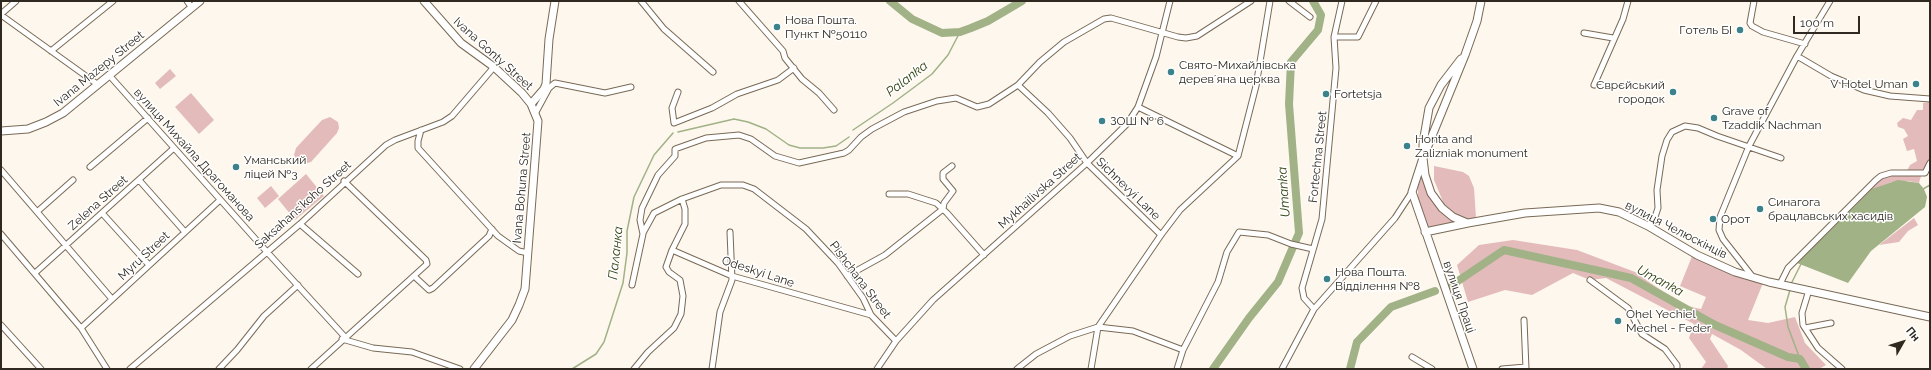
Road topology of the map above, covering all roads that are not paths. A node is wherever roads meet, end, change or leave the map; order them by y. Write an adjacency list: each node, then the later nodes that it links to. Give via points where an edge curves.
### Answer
1 (16, 1): 20 (street)
2 (113, 1): 27 (street)
3 (187, 1): 19 (street)
4 (200, 1): 19 (main road, Ivana Mazepy Street)
5 (424, 1): 30 (main road, Ivana Gonty Street, via 461,43)
6 (555, 1): 40 (main road, via 546,84)
7 (641, 1): 32 (street, via 664,29)
8 (739, 1): 31 (street)
9 (1170, 1): 22 (street, Mykhailivska Street)
10 (1252, 1): 22 (street, via 1197,36 1178,37)
11 (1270, 1): 51 (street, via 1256,86)
12 (1289, 1): 21 (street)
13 (1342, 1): 24 (street, Fortechna Street)
14 (1376, 1): 24 (street, via 1358,37)
15 (1481, 1): 28 (main road)
16 (1628, 1): 25 (street, via 1623,19)
17 (1754, 1): 26 (street, via 1750,23 1752,26 1762,32)
18 (1830, 1): 26 (street)
19 (192, 8): 33 (main road, Ivana Mazepy Street)
20 (1, 15): 27 (street)
21 (1310, 18)
22 (1162, 32): 36 (street, via 1111,18 1104,19 1050,52); 41 (street, Mykhailivska Street)
23 (1584, 33): 25 (street)
24 (1334, 37): 80 (street, Fortechna Street, via 1336,68 1322,219)
25 (1613, 38): 35 (street)
26 (1804, 44): 29 (street)
27 (51, 51): 34 (street)
28 (1466, 52): 42 (main road, via 1441,85); 45 (main road)
29 (1797, 56): 39 (street, via 1831,76 1864,90 1890,96); 49 (street)
30 (494, 68): 40 (main road, Ivana Gonty Street); 47 (street, Saksahansʹkoho Street, via 455,113 443,122)
31 (794, 68): 38 (street, via 778,80 737,94 712,108 674,123 672,108); 43 (street)
32 (713, 72)
33 (109, 75): 34 (main road, Ivana Mazepy Street); 46 (street, вулиця Михайла Драгоманова)
34 (97, 84): 48 (main road, Ivana Mazepy Street, via 62,113 46,122 28,129)
35 (1594, 85)
36 (1018, 86): 54 (street, Sichnevyi Lane, via 1048,113); 77 (street, via 989,104 977,107 950,98 904,112 861,137 844,153 799,162 775,156 751,139 739,135 706,138 675,149 675,156 658,175 646,198 640,216)
37 (631, 87): 44 (street, via 605,93 555,83 549,88)
38 (678, 92)
39 (1930, 99)
40 (531, 104): 44 (main road, Ivana Bohuna Street)
41 (1138, 107): 51 (street); 54 (street, Mykhailivska Street, via 1127,124)
42 (1429, 108): 45 (main road, via 1434,114); 52 (main road)
43 (834, 110)
44 (536, 112): 83 (main road, Ivana Bohuna Street, via 539,127)
45 (1443, 113): 52 (main road)
46 (148, 118): 50 (street, вулиця Михайла Драгоманова); 57 (street)
47 (421, 130): 61 (street, Saksahansʹkoho Street, via 386,145); 72 (street, via 418,148)
48 (1, 131)
49 (1749, 146): 53 (street); 71 (street, via 1698,128 1685,126 1672,132 1662,156 1657,190 1658,208); 91 (street, via 1720,217 1720,230 1730,249)
50 (174, 148): 60 (street, Zelena Street); 65 (street, вулиця Михайла Драгоманова)
51 (1238, 156): 78 (street, via 1180,210)
52 (1423, 158): 62 (main road); 69 (main road, via 1431,193 1442,208)
53 (1781, 158)
54 (1087, 163): 78 (street, Sichnevyi Lane); 84 (street, Mykhailivska Street)
55 (1930, 163): 93 (street, via 1925,173 1891,173 1876,180 1788,268)
56 (952, 166): 66 (street, via 942,176 953,191)
57 (90, 167)
58 (1, 170): 67 (street)
59 (73, 180): 67 (street)
60 (139, 180): 68 (street, Zelena Street); 73 (street)
61 (344, 181): 70 (street, Saksahansʹkoho Street); 88 (street, via 426,260 426,264)
62 (1412, 192): 75 (main road, вулиця Праці); 98 (street, via 1395,218)
63 (889, 194): 66 (street, via 908,194 936,203)
64 (682, 199): 77 (street, Pishchana Street, via 654,213); 81 (street, via 686,210 684,224); 90 (street, Pishchana Street, via 721,185 743,185 754,189 806,229)
65 (220, 200): 73 (street, Myru Street); 82 (street, вулиця Михайла Драгоманова)
66 (942, 209): 84 (street); 90 (street, via 885,254)
67 (38, 211): 79 (street)
68 (102, 213): 79 (street, Zelena Street); 85 (street)
69 (1468, 223): 71 (main road, вулиця Челюскінців, via 1525,213 1585,208 1619,212); 75 (main road, вулиця Челюскінців)
70 (300, 224): 82 (street, Saksahansʹkoho Street); 87 (street)
71 (1648, 226): 91 (main road, вулиця Челюскінців, via 1697,254)
72 (492, 229): 83 (street, via 507,243); 88 (street, via 489,236 433,288 429,290)
73 (185, 232): 85 (street, Myru Street)
74 (730, 232): 89 (street)
75 (1425, 232): 127 (main road, вулиця Праці)
76 (1, 234): 86 (street)
77 (643, 234): 94 (street)
78 (1161, 235): 104 (street)
79 (67, 245): 86 (street, Zelena Street); 97 (street)
80 (1313, 249): 98 (street, Fortechna Street, via 1302,288 1304,298); 109 (street, via 1268,235 1239,232 1227,252 1218,282)
81 (672, 250): 89 (street, Odeskyi Lane); 120 (street, via 666,267 680,280 683,296 681,314 672,331)
82 (267, 252): 95 (street, вулиця Михайла Драгоманова); 115 (street, Saksahansʹkoho Street)
83 (528, 254): 119 (main road, Ivana Bohuna Street, via 525,289 519,305 504,331)
84 (984, 255): 108 (street, Mykhailivska Street, via 933,300)
85 (149, 265): 97 (street, Myru Street)
86 (36, 273): 105 (street)
87 (358, 274)
88 (414, 276): 107 (street)
89 (732, 276): 99 (street, Odeskyi Lane); 121 (street, via 720,312)
90 (847, 276): 99 (street, Pishchana Street, via 863,298)
91 (1753, 278): 93 (main road, вулиця Челюскінців)
92 (1590, 280): 129 (street, via 1628,308 1642,334 1665,349)
93 (1782, 284): 96 (main road, вулиця Челюскінців)
94 (632, 285)
95 (298, 286): 107 (street, вулиця Михайла Драгоманова); 116 (street, via 264,316)
96 (1809, 290): 100 (main road, вулиця Челюскінців); 106 (street, via 1802,312)
97 (112, 299): 105 (street, Myru Street)
98 (1314, 309): 111 (street)
99 (871, 315): 108 (street, Pishchana Street)
100 (1930, 318)
101 (1524, 320): 112 (street)
102 (1831, 323): 106 (street)
103 (1, 325): 113 (street)
104 (1098, 327): 109 (street, via 1133,331); 123 (street, via 1063,340 1036,354); 124 (street)
105 (81, 328): 114 (street)
106 (1805, 328): 130 (street, via 1818,348)
107 (344, 338): 117 (street); 118 (street, via 373,348 412,352)
108 (896, 341): 122 (street, Mykhailivska Street)
109 (1183, 350): 125 (street)
110 (1412, 357): 126 (street)
111 (1284, 368)
112 (1526, 368): 128 (street)
113 (41, 369)
114 (107, 369)
115 (130, 369)
116 (219, 369)
117 (310, 369)
118 (460, 369)
119 (474, 369)
120 (634, 369)
121 (712, 369)
122 (877, 369)
123 (1017, 369)
124 (1091, 369)
125 (1177, 369)
126 (1432, 369)
127 (1472, 369)
128 (1502, 369)
129 (1677, 369)
130 (1842, 369)

